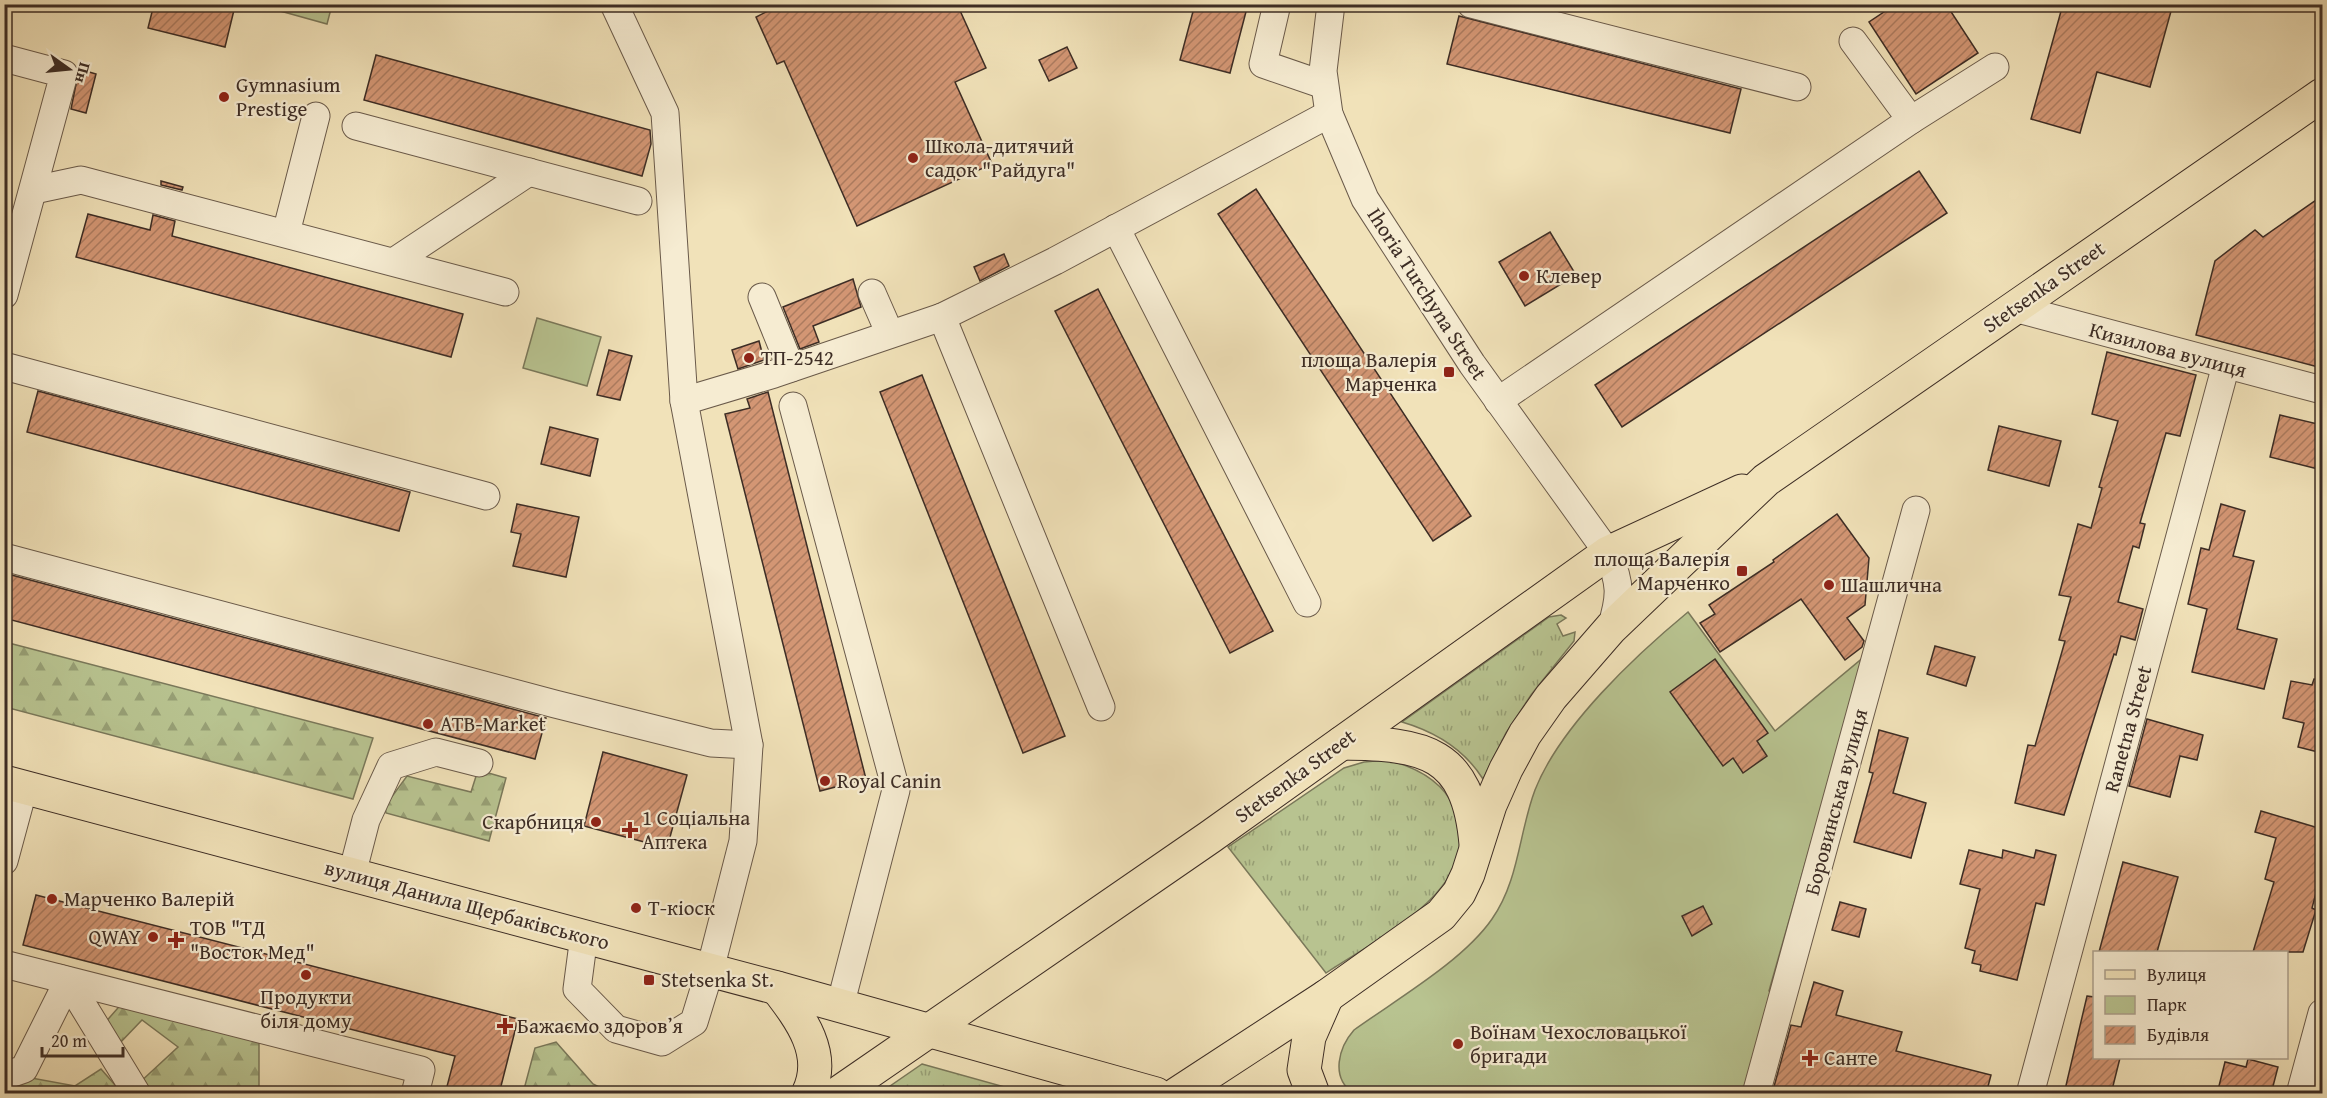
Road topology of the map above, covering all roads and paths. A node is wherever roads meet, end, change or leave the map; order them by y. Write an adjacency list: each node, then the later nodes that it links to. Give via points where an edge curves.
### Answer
1 (614, 4): 32 (street, via 665,114)
2 (1277, 4): 8 (street, via 1263,64)
3 (1331, 4): 8 (street, Ihoria Turchyna Street)
4 (1471, 4): 9 (street)
5 (1853, 40): 13 (street)
6 (4, 58): 16 (street, via 64,74)
7 (1995, 67): 13 (street)
8 (1324, 85): 11 (street, Ihoria Turchyna Street)
9 (1797, 87)
10 (2322, 95): 25 (main road, Stetsenka Street)
11 (1329, 114): 18 (street); 33 (street, Ihoria Turchyna Street, via 1365,198)
12 (316, 116): 19 (street)
13 (1911, 120): 33 (street)
14 (356, 126): 15 (street)
15 (529, 172): 17 (street); 20 (street)
16 (34, 190): 19 (street, via 81,180); 23 (street)
17 (638, 201)
18 (1116, 228): 26 (street); 40 (street)
19 (286, 234): 20 (street)
20 (395, 261): 21 (street)
21 (505, 292)
22 (872, 293): 27 (street)
23 (4, 295)
24 (762, 297): 30 (street)
25 (2014, 308): 28 (street, Кизилова вулиця); 35 (main road, Stetsenka Street)
26 (942, 317): 27 (street); 42 (street)
27 (890, 334): 30 (street)
28 (2226, 365): 31 (street, Кизилова вулиця); 68 (street, Ranetna Street)
29 (4, 366): 36 (street)
30 (791, 368): 32 (street)
31 (2322, 390)
32 (684, 401): 44 (street)
33 (1498, 401): 38 (street, Ihoria Turchyna Street)
34 (793, 406): 56 (street, via 896,790)
35 (1766, 480): 38 (main road, Stetsenka Street); 41 (main road, Stetsenka Street)
36 (486, 496)
37 (1917, 510): 67 (street, Боровинська вулиця)
38 (1608, 553): 41 (street, Ihoria Turchyna Street, via 1620,588); 43 (main road, Stetsenka Street)
39 (4, 557): 44 (street, via 513,693 711,743)
40 (1307, 603)
41 (1611, 628): 47 (main road, Stetsenka Street, via 1525,734 1490,805)
42 (1101, 707)
43 (1342, 743): 47 (main road, via 1391,743 1419,749 1445,764 1464,788 1474,816); 58 (main road, Stetsenka Street)
44 (748, 746): 52 (street, via 743,841)
45 (479, 763): 49 (street, via 436,752 391,766 366,820)
46 (14, 784): 48 (street); 49 (main road, вулиця Данила Щербаківського)
47 (1477, 846): 55 (main road, Stetsenka Street, via 1463,883 1441,915)
48 (6, 848)
49 (352, 874): 50 (main road, вулиця Данила Щербаківського)
50 (584, 936): 52 (main road, вулиця Данила Щербаківського); 52 (street, via 577,989 616,1029 662,1042 694,1022)
51 (4, 964): 53 (street)
52 (710, 970): 54 (main road, вулиця Данила Щербаківського)
53 (68, 981): 59 (street, via 24,1069); 60 (street); 61 (street, via 421,1070)
54 (777, 988): 56 (main road, вулиця Данила Щербаківського); 62 (main road, via 803,1023 814,1050 814,1082)
55 (1327, 996): 65 (main road, Stetsenka Street); 66 (main road, via 1309,1037 1304,1070)
56 (840, 1006): 58 (main road, вулиця Данила Щербаківського)
57 (2322, 1013): 69 (street)
58 (930, 1031): 63 (main road, Stetsenka Street); 64 (main road)
59 (4, 1076)
60 (137, 1094)
61 (415, 1094)
62 (808, 1094)
63 (837, 1094)
64 (1156, 1094)
65 (1177, 1094)
66 (1313, 1094)
67 (1756, 1094)
68 (2030, 1094)
69 (2300, 1094)

